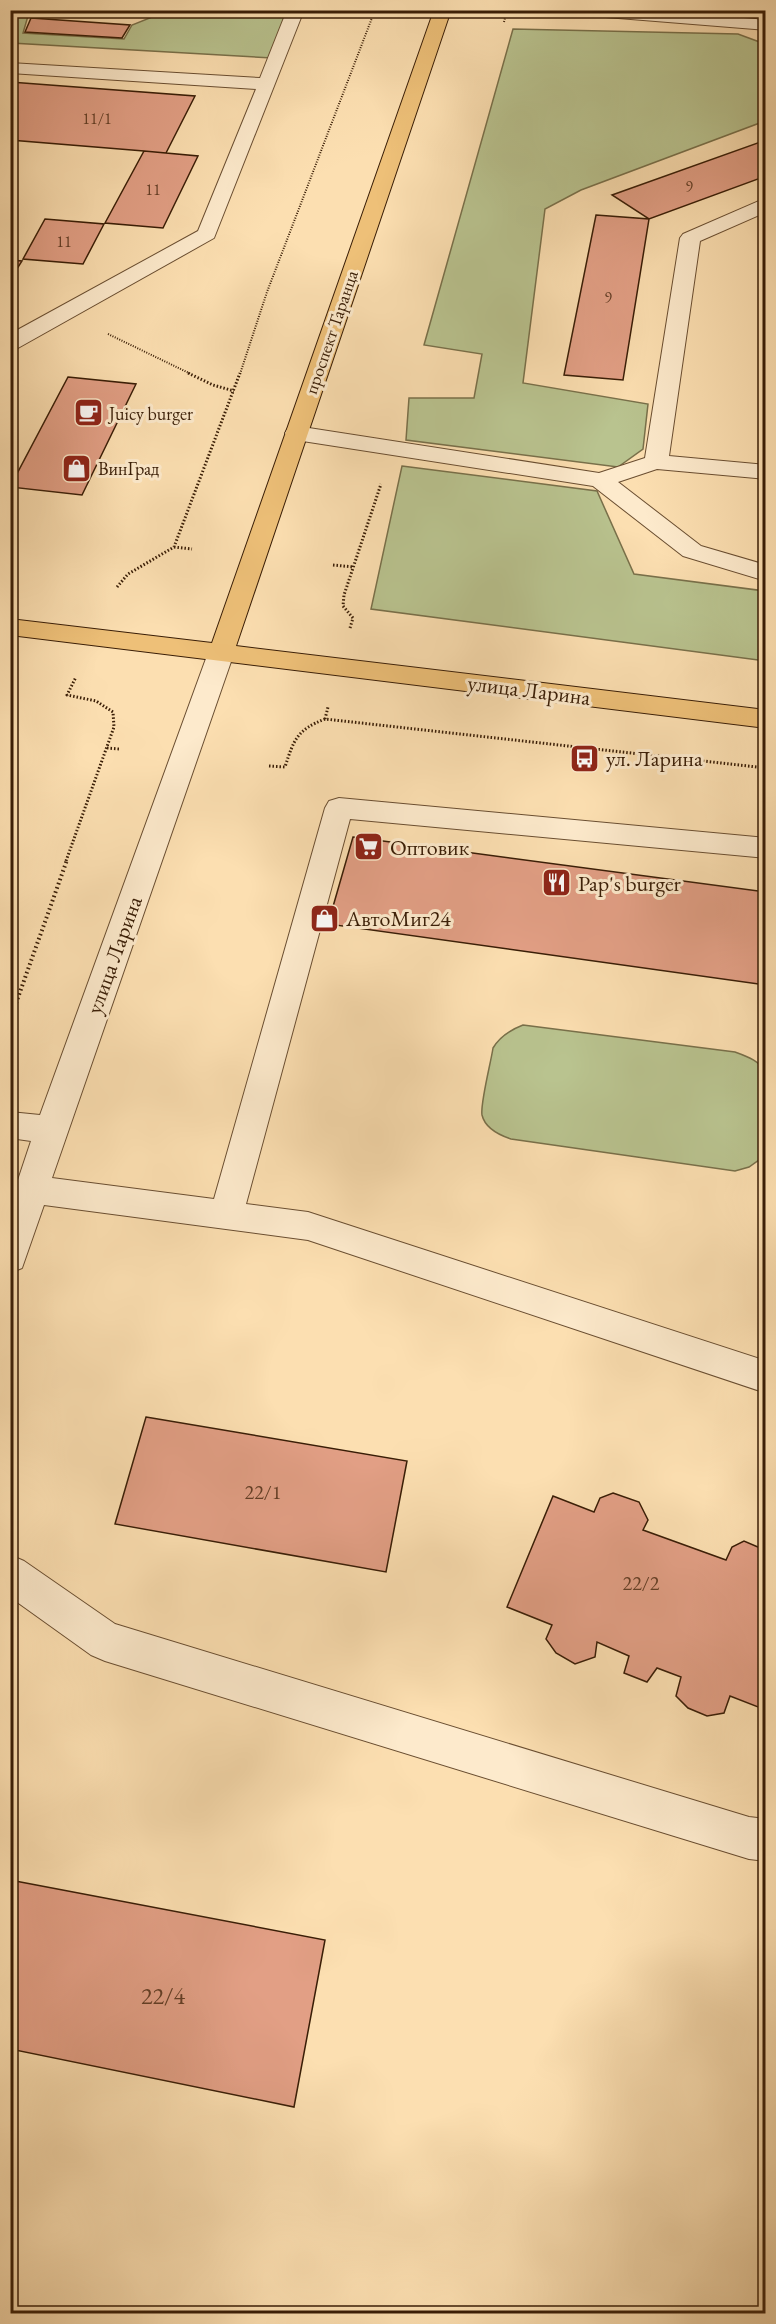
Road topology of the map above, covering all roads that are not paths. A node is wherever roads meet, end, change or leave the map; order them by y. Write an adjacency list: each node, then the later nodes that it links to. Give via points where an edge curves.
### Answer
1 (296, 10): 6 (street)
2 (443, 10): 9 (main road, проспект Таранца)
3 (581, 10): 4 (street)
4 (765, 25)
5 (10, 68): 6 (street)
6 (266, 84): 8 (street, via 207,234)
7 (765, 204): 10 (street, via 690,238)
8 (10, 343)
9 (296, 433): 12 (street); 15 (main road, проспект Таранца)
10 (656, 462): 11 (street); 12 (street)
11 (765, 472)
12 (600, 480): 13 (street, via 692,551)
13 (765, 573)
14 (10, 627): 15 (main road, улица Ларина)
15 (220, 653): 16 (main road, улица Ларина); 19 (street, улица Ларина)
16 (765, 718)
17 (765, 848): 21 (street, via 339,808)
18 (10, 1125): 19 (street)
19 (51, 1130): 20 (street, улица Ларина)
20 (33, 1190): 21 (street); 22 (street, улица Ларина)
21 (226, 1215): 23 (street, via 308,1226)
22 (10, 1258)
23 (765, 1377)
24 (10, 1574): 25 (street, via 105,1641)
25 (765, 1840)

